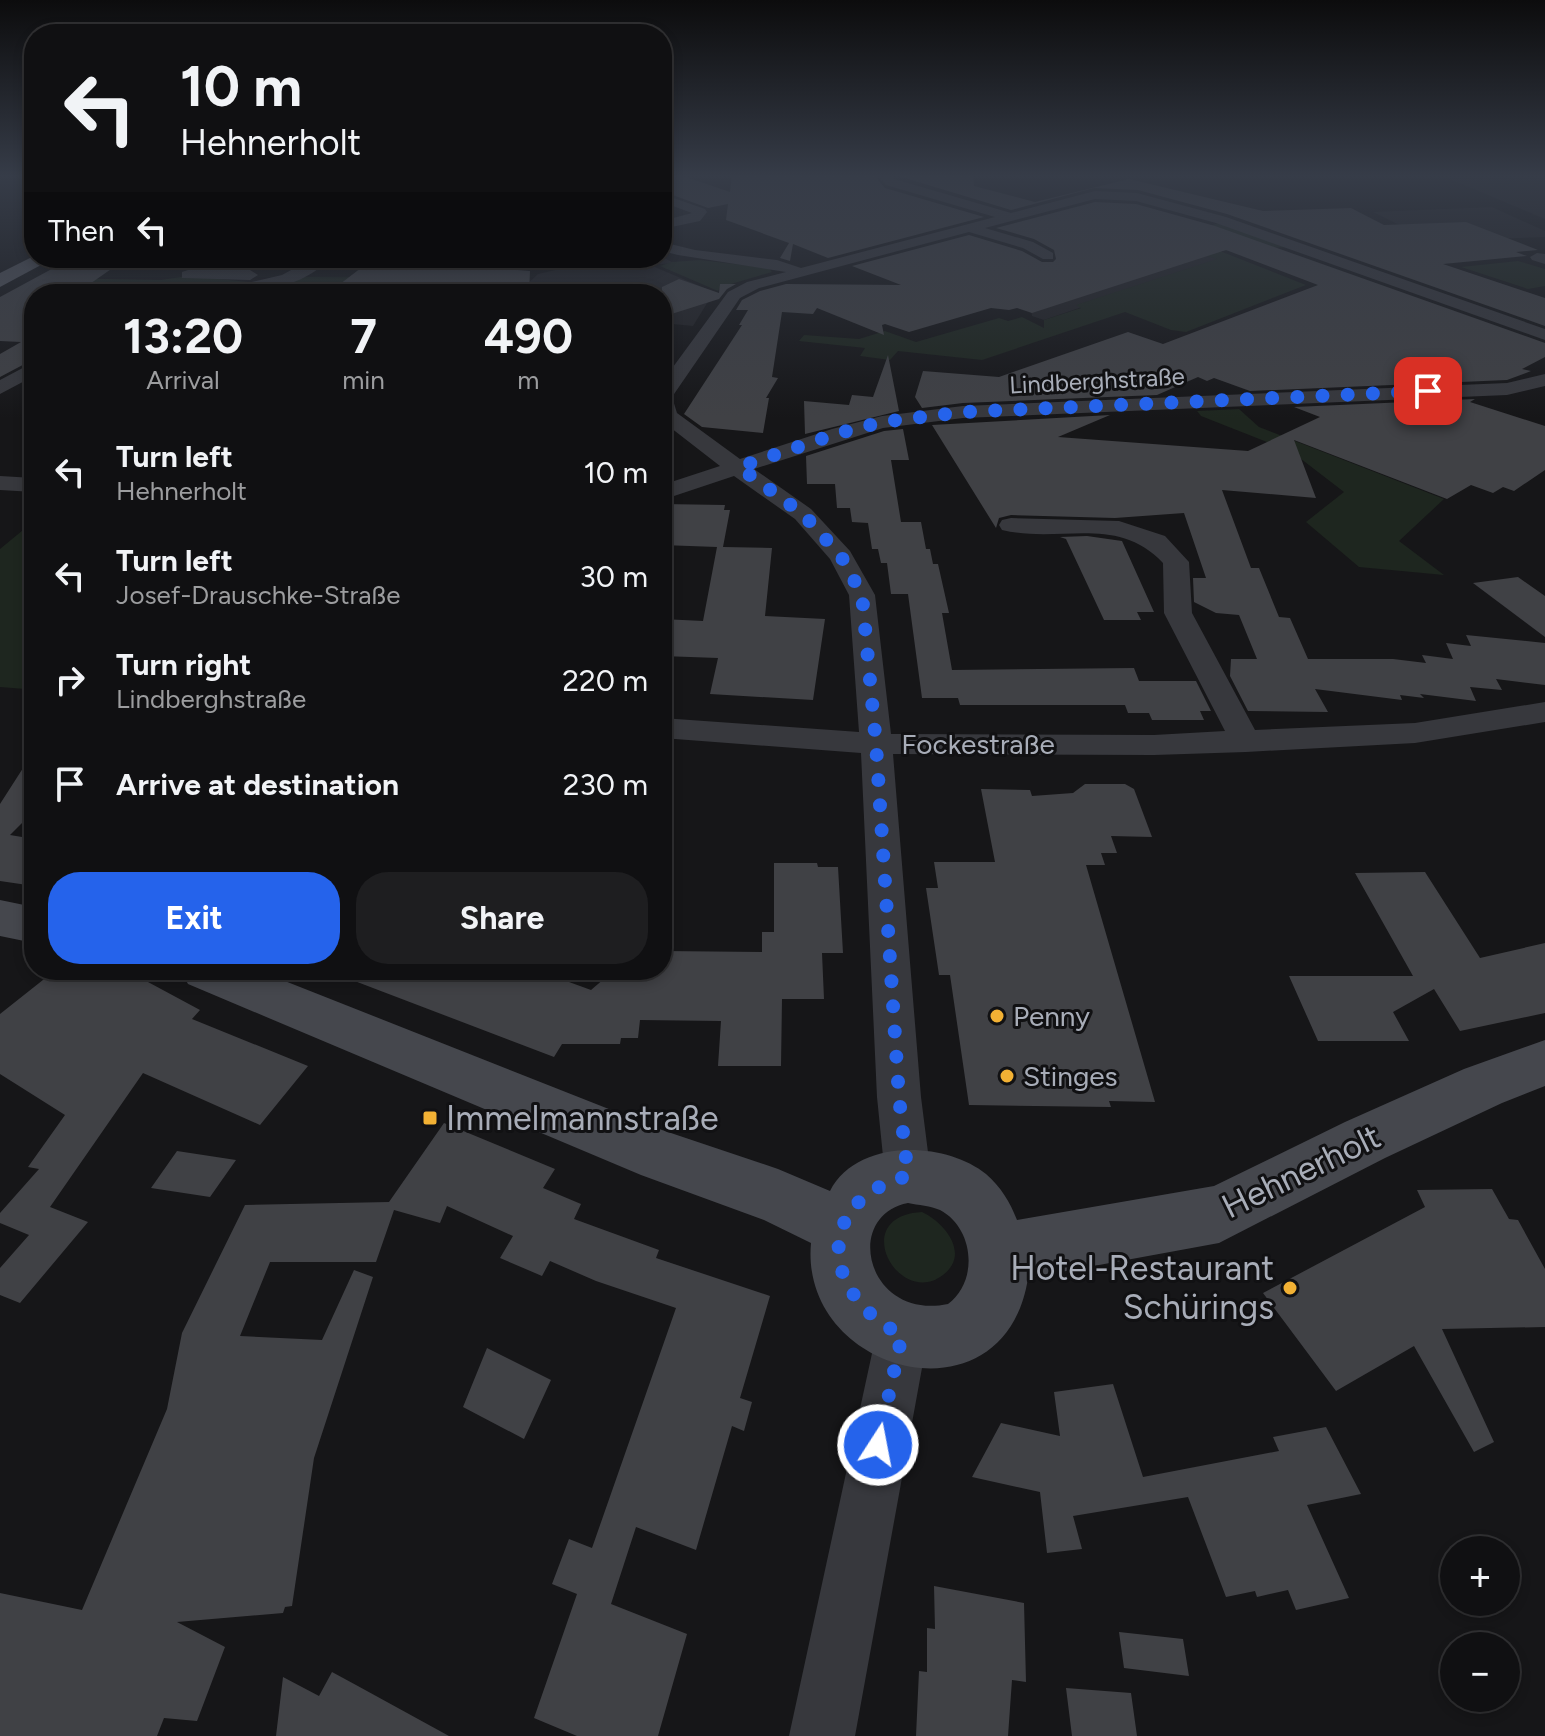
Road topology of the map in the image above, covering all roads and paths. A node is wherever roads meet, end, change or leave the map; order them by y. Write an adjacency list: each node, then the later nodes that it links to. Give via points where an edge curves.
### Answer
1 (696, 256): 8 (street)
2 (854, 256): 8 (street)
3 (1322, 256): 13 (street)
4 (24, 257): 7 (main road)
5 (25, 268): 11 (main road)
6 (309, 268): 10 (street)
7 (0, 269)
8 (799, 270): 16 (street, via 734,295)
9 (188, 275): 10 (street)
10 (282, 278): 12 (street)
11 (0, 281)
12 (258, 284)
13 (1545, 335)
14 (24, 374): 17 (street)
15 (1545, 380): 18 (street, Lindberghstraße)
16 (672, 382)
17 (0, 388)
18 (1507, 389): 19 (street); 21 (street, Lindberghstraße, via 963,412 882,422)
19 (1535, 402)
20 (672, 419): 21 (street)
21 (739, 467): 24 (street, Lindberghstraße); 29 (street, via 803,514 841,556 862,595)
22 (0, 483): 23 (street)
23 (24, 484)
24 (672, 490)
25 (1011, 525): 28 (street, via 1119,528 1156,541 1176,562 1178,613)
26 (1545, 712): 28 (street, Fockestraße, via 1415,733)
27 (672, 729): 29 (street, Fockestraße)
28 (1246, 742): 29 (street, Fockestraße)
29 (876, 744): 34 (street)
30 (0, 918): 31 (street)
31 (24, 923)
32 (230, 980): 35 (street)
33 (1545, 1063): 36 (street, Hehnerholt, via 1365,1140 1219,1214)
34 (908, 1176): 35 (street, via 880,1183 857,1201); 36 (street, via 946,1183 965,1194 983,1214)
35 (842, 1227): 37 (street, via 839,1249 848,1288 880,1324)
36 (1000, 1253): 37 (street, via 993,1300 977,1322 929,1339)
37 (902, 1335): 38 (street)
38 (822, 1736)

